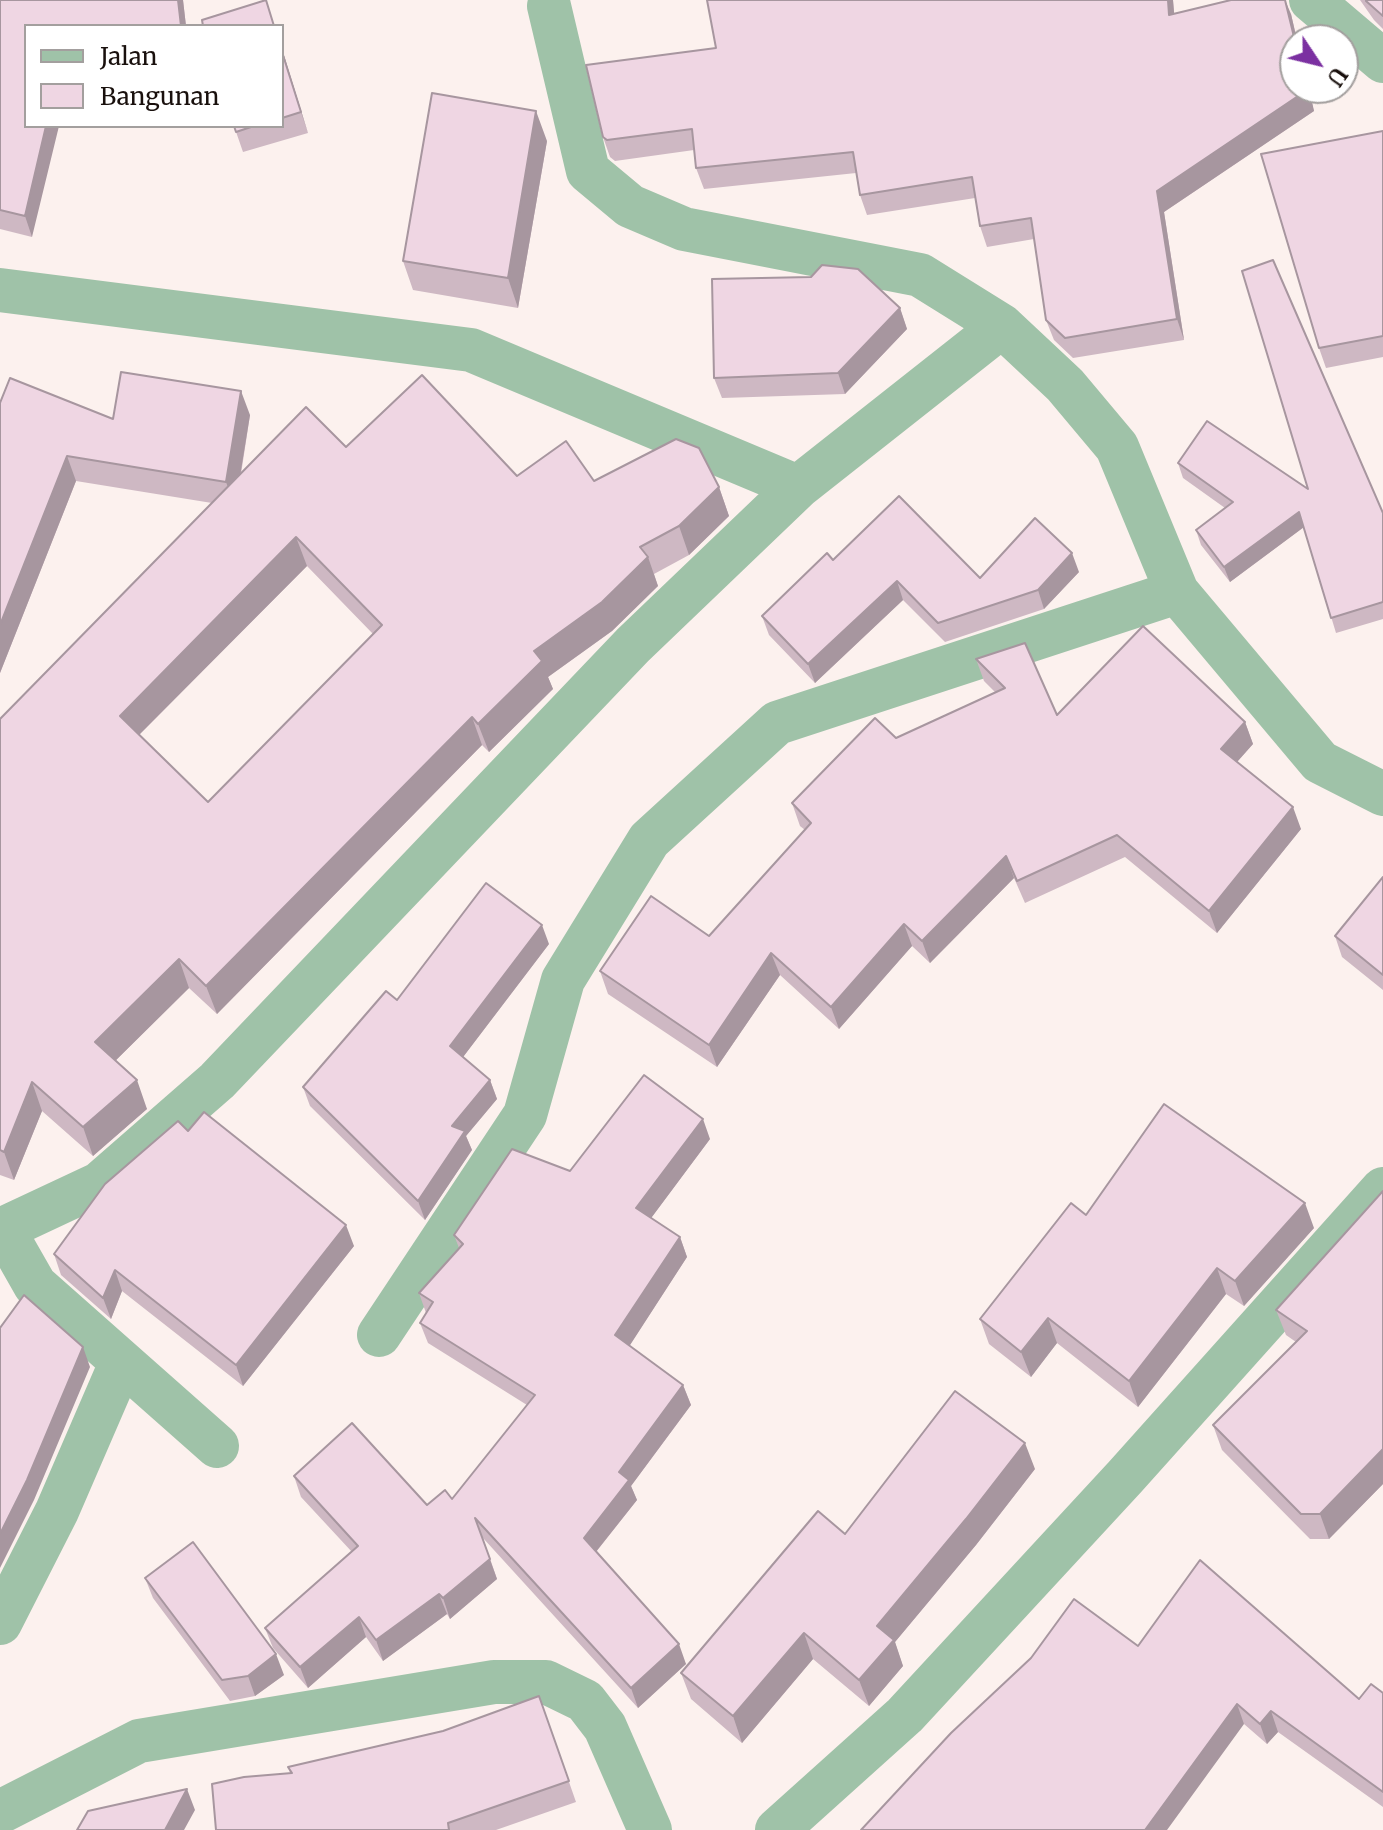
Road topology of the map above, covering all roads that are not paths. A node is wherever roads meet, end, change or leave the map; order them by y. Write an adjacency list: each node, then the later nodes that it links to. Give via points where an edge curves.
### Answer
1 (1311, 0): 3 (street)
2 (547, 2): 5 (street, via 588,171 630,206 684,229 920,275)
3 (1383, 61)
4 (0, 290): 6 (street, via 471,350)
5 (1002, 326): 6 (street); 7 (street, via 1065,385 1117,447)
6 (798, 487): 10 (street, via 633,645 217,1081 99,1184)
7 (1177, 592): 8 (street, via 1320,762); 11 (street, via 777,723 649,840 563,980 525,1115)
8 (1383, 794)
9 (1383, 1189): 17 (street, via 905,1715)
10 (2, 1228): 12 (street, via 35,1285)
11 (379, 1335)
12 (121, 1363): 13 (street); 14 (street, via 57,1511)
13 (217, 1446)
14 (0, 1623)
15 (0, 1812): 16 (street, via 139,1741 494,1682 546,1682 585,1701 605,1727)
16 (650, 1830)
17 (777, 1830)

